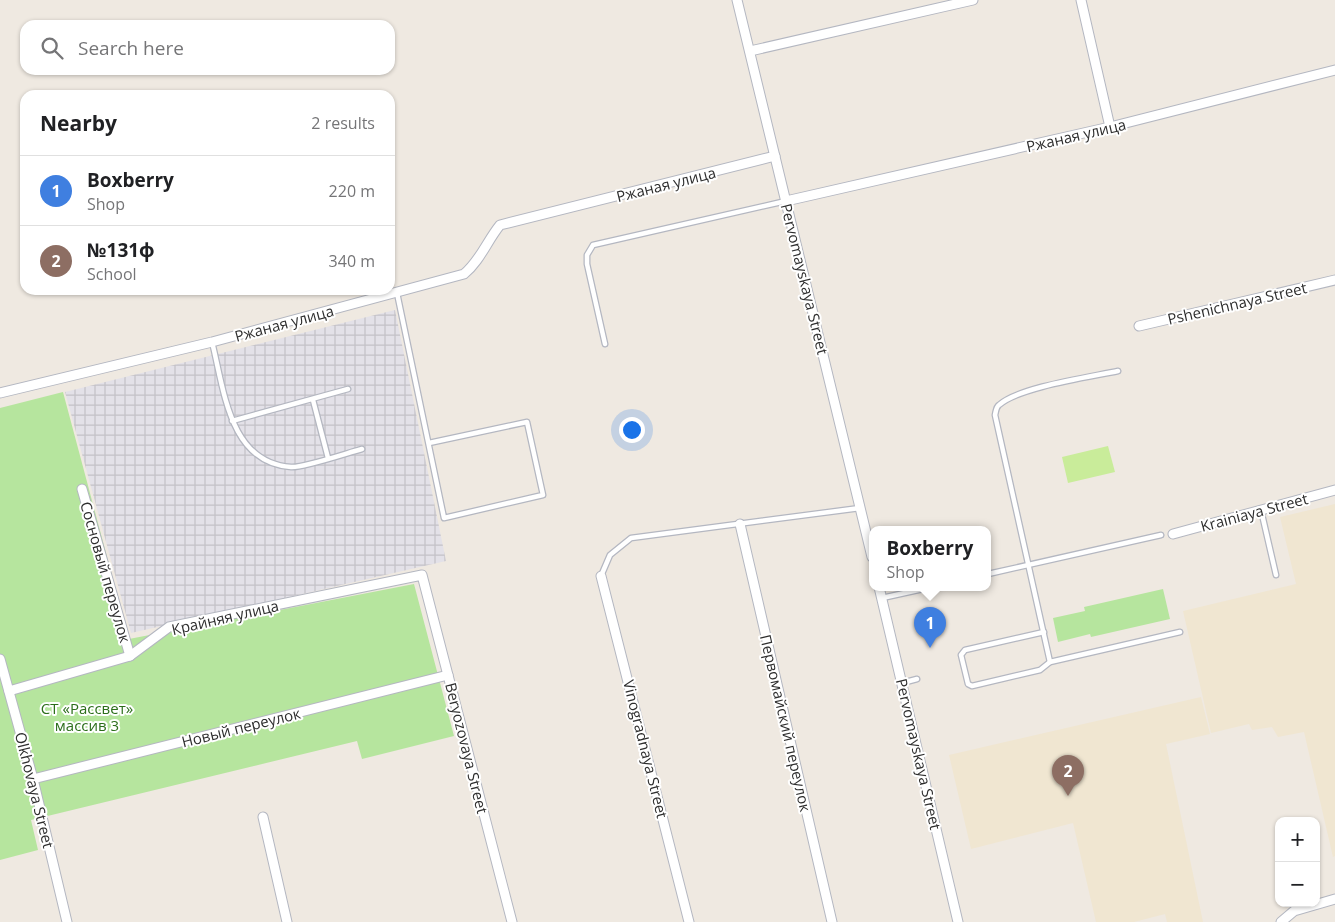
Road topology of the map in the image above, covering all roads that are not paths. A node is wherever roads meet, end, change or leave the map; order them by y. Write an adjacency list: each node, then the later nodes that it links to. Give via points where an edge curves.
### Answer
1 (738, 0): 4 (street, Pervomayskaya Street)
2 (973, 0): 4 (street)
3 (1081, 0): 6 (street)
4 (750, 51): 7 (street, Pervomayskaya Street)
5 (1335, 70): 6 (street, Ржаная улица)
6 (1110, 127): 8 (street, Ржаная улица)
7 (775, 156): 8 (street, Pervomayskaya Street); 10 (street, Ржаная улица, via 500,225 476,264 464,274)
8 (786, 201): 14 (lane, via 594,245 587,255 587,264); 25 (street, Pervomayskaya Street)
9 (1335, 280): 12 (street, Pshenichnaya Street)
10 (397, 293): 20 (lane)
11 (389, 295): 13 (street, Ржаная улица)
12 (1138, 326)
13 (212, 342): 17 (street, Ржаная улица); 19 (lane)
14 (605, 344)
15 (1118, 371): 31 (lane, via 1019,393 996,410)
16 (348, 390): 18 (lane)
17 (0, 393)
18 (313, 400): 19 (lane); 22 (lane)
19 (232, 421): 22 (lane, via 245,444 259,458 292,468)
20 (429, 443): 20 (lane, via 444,518 543,494 527,422)
21 (362, 449): 22 (lane)
22 (328, 458)
23 (82, 489): 41 (street, Сосновый переулок)
24 (1335, 490): 26 (street, Krainiaya Street)
25 (861, 508): 27 (lane); 30 (street, Pervomayskaya Street)
26 (1261, 510): 28 (street, Krainiaya Street); 34 (lane)
27 (740, 524): 35 (lane, via 631,538 610,555); 55 (street, Первомайский переулок)
28 (1173, 534)
29 (1160, 535): 31 (lane)
30 (869, 544)
31 (1029, 565): 32 (lane); 39 (lane)
32 (991, 573)
33 (422, 575): 41 (street, Крайняя улица, via 169,627); 44 (street, Beryozovaya Street)
34 (1276, 575)
35 (601, 576): 54 (street, Vinogradnaya Street)
36 (880, 591): 38 (street, Pervomayskaya Street)
37 (914, 591): 38 (lane)
38 (882, 598): 46 (street, Pervomayskaya Street)
39 (1044, 632): 43 (lane); 43 (lane, via 965,650 961,655 968,684 972,686 1040,670)
40 (1180, 632): 43 (lane)
41 (130, 656): 47 (street, Крайняя улица)
42 (0, 659): 47 (street, Olkhovaya Street)
43 (1050, 662)
44 (448, 675): 48 (street, Новый переулок); 53 (street, Beryozovaya Street)
45 (917, 679): 46 (lane)
46 (902, 683): 56 (street, Pervomayskaya Street)
47 (9, 691): 48 (street, Olkhovaya Street)
48 (33, 779): 51 (street, Olkhovaya Street)
49 (263, 818): 52 (street)
50 (1335, 899): 57 (street, via 1294,911)
51 (67, 922)
52 (287, 922)
53 (512, 922)
54 (690, 922)
55 (832, 922)
56 (958, 922)
57 (1281, 922)

